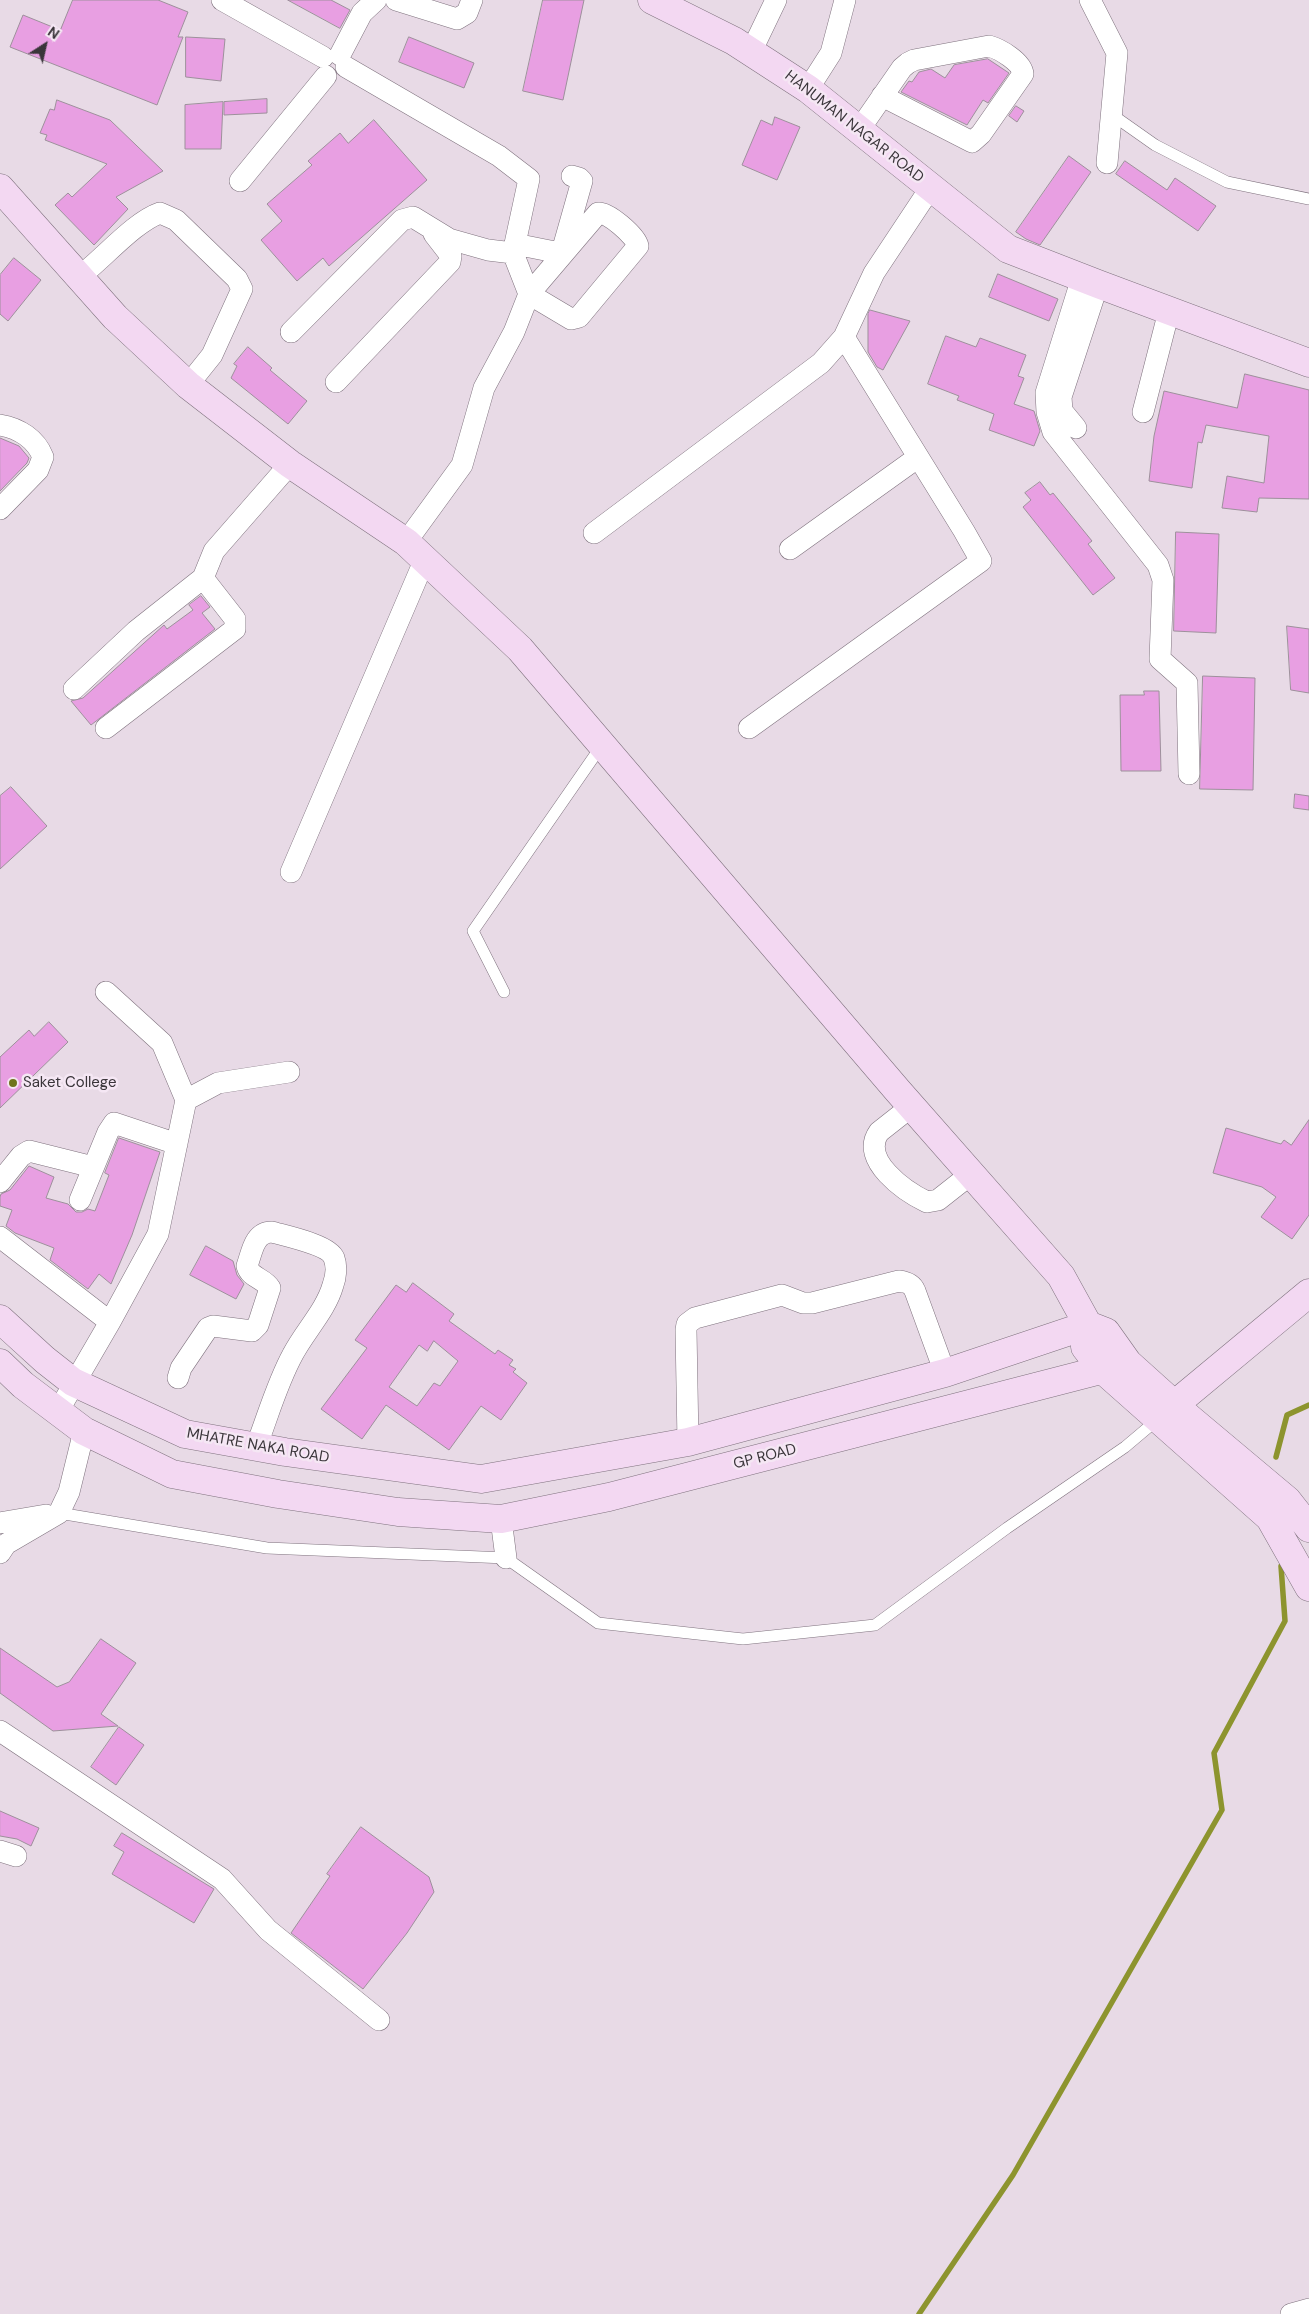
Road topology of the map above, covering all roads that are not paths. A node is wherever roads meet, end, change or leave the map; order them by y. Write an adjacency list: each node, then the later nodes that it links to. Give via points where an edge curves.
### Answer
1 (222, 0): 10 (street)
2 (376, 0): 10 (street, via 362,13)
3 (396, 0): 4 (street, via 457,19 467,13)
4 (472, 0)
5 (652, 0): 9 (street, HANUMAN NAGAR ROAD)
6 (776, 0): 9 (street)
7 (845, 0): 11 (street, via 831,53)
8 (1090, 0): 13 (street, via 1117,53)
9 (751, 52): 11 (street, HANUMAN NAGAR ROAD)
10 (334, 64): 17 (street); 22 (street, via 499,156 529,179)
11 (808, 89): 14 (street, HANUMAN NAGAR ROAD)
12 (882, 96): 12 (street, via 902,68 914,60 984,45 1018,63 1024,74 972,142); 14 (street)
13 (1112, 114): 15 (street); 20 (lane, via 1154,145 1227,182)
14 (859, 130): 18 (street, HANUMAN NAGAR ROAD)
15 (1107, 163)
16 (572, 176): 22 (street, via 582,181 564,248 554,252)
17 (240, 181)
18 (931, 187): 24 (street, HANUMAN NAGAR ROAD, via 1008,249); 28 (street, via 874,273)
19 (0, 188): 23 (street)
20 (1309, 199)
21 (427, 226): 22 (street, via 450,239 488,250); 27 (street, via 413,217 402,220); 30 (street, via 452,256 450,262)
22 (514, 249): 25 (street)
23 (79, 278): 31 (street, via 115,317); 31 (street, via 146,218 160,213 176,220 237,279 242,289 236,304 212,355)
24 (1090, 281): 26 (street, HANUMAN NAGAR ROAD); 34 (street, via 1061,397 1062,411); 46 (street, via 1046,393 1047,412 1053,432 1158,564 1163,580 1160,659 1187,683)
25 (529, 294): 25 (street, via 575,319 616,274 638,242 605,213 598,213); 40 (street, via 514,332 484,388 462,466)
26 (1168, 311): 29 (street, HANUMAN NAGAR ROAD); 32 (street)
27 (291, 332)
28 (844, 338): 35 (street); 38 (street, via 821,363)
29 (1309, 362)
30 (336, 382)
31 (188, 385): 36 (street)
32 (1143, 412)
33 (0, 425): 37 (street, via 25,434 40,449 43,457 38,470)
34 (1076, 428)
35 (917, 458): 39 (street); 44 (street, via 980,561)
36 (290, 464): 40 (street); 41 (street, via 214,551)
37 (0, 509)
38 (594, 532)
39 (790, 549)
40 (416, 551): 45 (street, via 520,649); 47 (street)
41 (203, 578): 42 (street, via 136,631); 43 (street, via 234,619 235,629)
42 (74, 689)
43 (106, 728)
44 (749, 728)
45 (603, 744): 49 (lane, via 473,931); 52 (street, via 662,817)
46 (1189, 774)
47 (291, 872)
48 (106, 992): 51 (street, via 162,1043)
49 (504, 992)
50 (289, 1072): 51 (street, via 218,1083)
51 (186, 1100): 53 (street)
52 (912, 1106): 55 (street); 55 (street, via 875,1137 880,1165 907,1192 927,1202 938,1200)
53 (177, 1144): 54 (street, via 114,1123); 61 (street, via 158,1234)
54 (93, 1167): 56 (street, via 29,1151); 57 (street)
55 (971, 1174): 62 (street, via 1061,1276)
56 (0, 1182)
57 (80, 1200)
58 (0, 1237): 61 (street)
59 (1309, 1293): 70 (street)
60 (0, 1319): 68 (street, MHATRE NAKA ROAD)
61 (110, 1322): 68 (street)
62 (1088, 1325): 63 (street, via 1106,1332); 65 (street, via 1085,1347); 66 (street)
63 (1128, 1363): 65 (street, GP ROAD); 70 (street)
64 (0, 1364): 69 (street)
65 (1103, 1370): 70 (street); 79 (street, GP ROAD, via 609,1497)
66 (945, 1373): 72 (street); 72 (street, via 913,1286 905,1282 812,1303 782,1295 695,1318 687,1324 686,1330)
67 (178, 1378): 73 (street, via 181,1368 208,1328 252,1331 258,1325 270,1288 249,1273 247,1266 259,1235 272,1232 332,1254 336,1272 333,1286 289,1361)
68 (73, 1382): 69 (street); 73 (street, MHATRE NAKA ROAD, via 185,1434)
69 (57, 1412): 71 (street)
70 (1166, 1412): 81 (street, via 1287,1500); 83 (lane, via 1125,1447 875,1625 743,1639 598,1622); 84 (street, via 1270,1518)
71 (84, 1431): 76 (street, via 172,1474); 78 (street, via 69,1492)
72 (688, 1442): 75 (street, via 482,1479)
73 (256, 1447): 74 (street, MHATRE NAKA ROAD)
74 (285, 1452): 75 (street, MHATRE NAKA ROAD); 76 (street)
75 (399, 1470): 77 (street)
76 (278, 1494): 77 (street)
77 (398, 1512): 79 (street, GP ROAD)
78 (59, 1513): 80 (street); 82 (street, via 6,1544); 83 (lane, via 267,1548)
79 (501, 1519): 83 (street)
80 (0, 1523)
81 (1309, 1528)
82 (0, 1553)
83 (506, 1558)
84 (1309, 1587)
85 (0, 1731): 86 (street, via 222,1879 268,1930)
86 (379, 2020)
87 (1309, 2309): 88 (street)
88 (1291, 2314)

